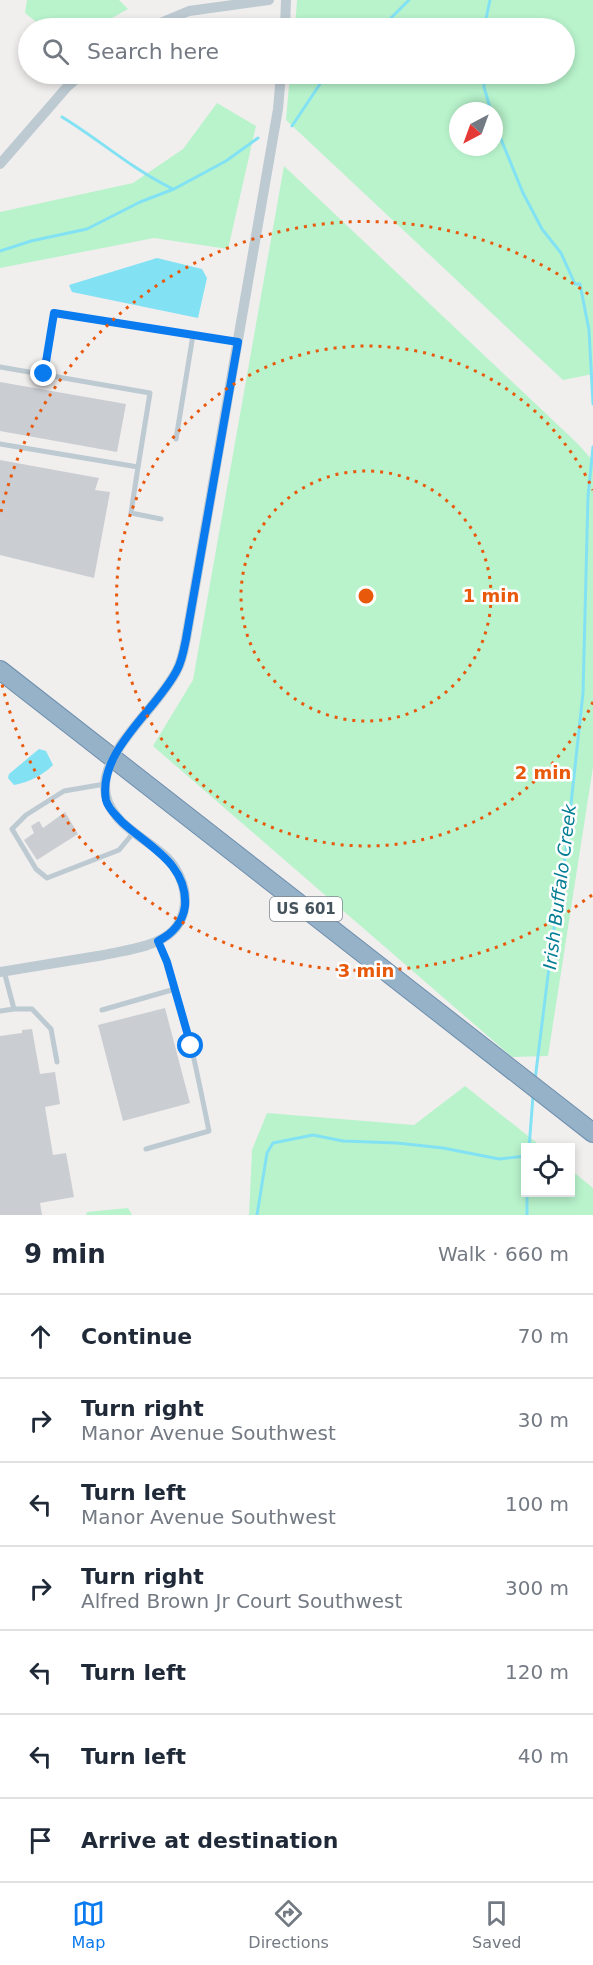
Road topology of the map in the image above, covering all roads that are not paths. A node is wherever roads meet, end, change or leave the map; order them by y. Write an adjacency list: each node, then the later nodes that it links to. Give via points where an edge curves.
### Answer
1 (269, 0): 3 (street, via 189,11)
2 (286, 0): 4 (street)
3 (172, 18)
4 (285, 18)
5 (70, 84): 7 (street)
6 (280, 84): 9 (street)
7 (0, 164)
8 (193, 335): 9 (lane); 11 (lane, via 54,313); 12 (lane)
9 (238, 342): 17 (street, via 178,670)
10 (0, 367): 11 (lane)
11 (44, 374): 14 (lane, via 150,393)
12 (176, 439)
13 (0, 444): 14 (lane)
14 (138, 468): 15 (lane, via 131,513)
15 (161, 519)
16 (0, 670): 17 (highway, US 601)
17 (112, 758): 18 (street); 27 (highway, US 601)
18 (105, 784): 19 (street, via 109,808); 19 (lane, via 64,791 12,829 36,869 47,878 119,850)
19 (134, 832): 20 (street, via 168,858 185,894 181,920)
20 (158, 941): 21 (street); 22 (lane)
21 (2, 971): 23 (lane)
22 (175, 988): 24 (lane); 28 (lane, via 209,1131)
23 (14, 1009): 25 (lane); 26 (lane, via 32,1009 51,1029)
24 (102, 1010)
25 (0, 1011)
26 (57, 1062)
27 (593, 1133)
28 (146, 1149)

